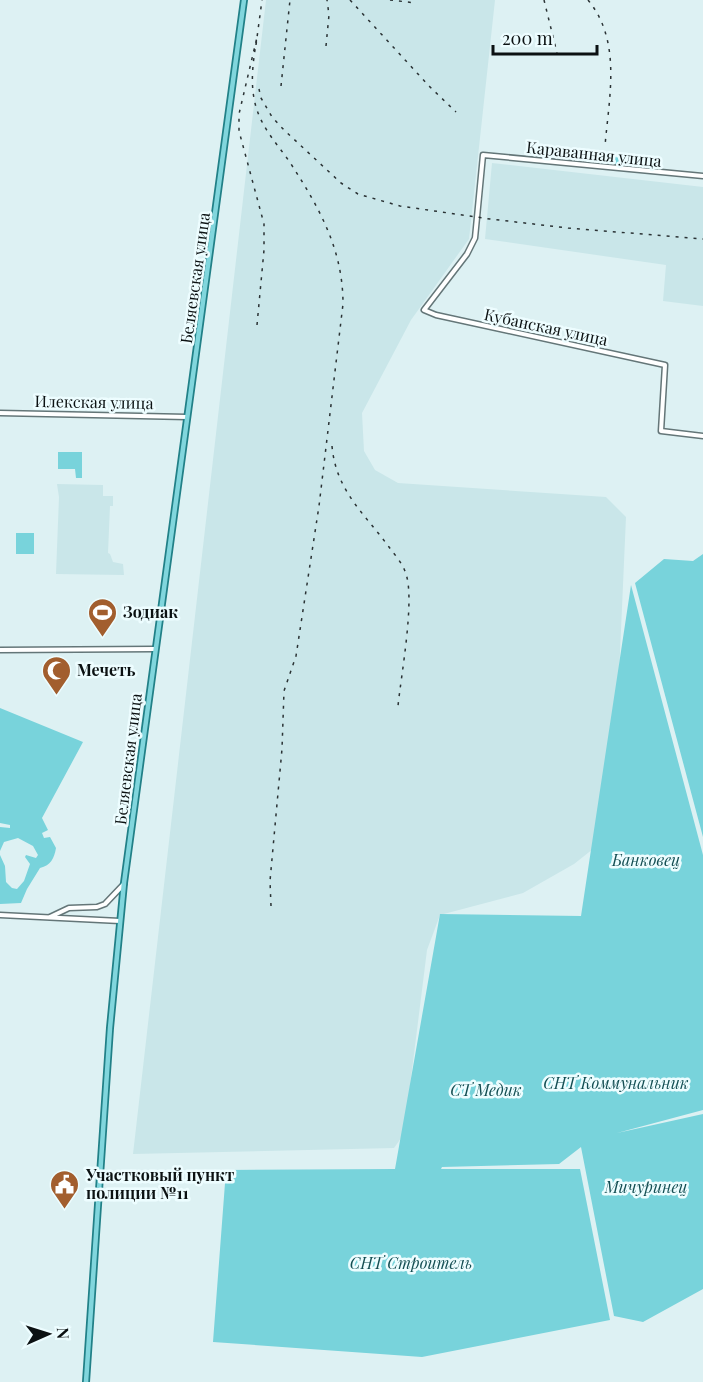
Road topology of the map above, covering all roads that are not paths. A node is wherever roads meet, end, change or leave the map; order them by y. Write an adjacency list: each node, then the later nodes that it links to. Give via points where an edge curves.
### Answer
1 (244, 0): 5 (main road, Беляевская улица)
2 (703, 176): 3 (street, Караванная улица, via 483,155 475,238)
3 (424, 310): 6 (street, Кубанская улица, via 665,365 661,431)
4 (0, 413): 5 (street, Илекская улица)
5 (188, 417): 7 (main road, Беляевская улица)
6 (703, 436)
7 (155, 649): 8 (street); 9 (main road, Беляевская улица)
8 (0, 650)
9 (124, 883): 11 (street, via 105,904 69,908); 12 (main road, Беляевская улица)
10 (0, 915): 11 (street)
11 (49, 918): 12 (street)
12 (120, 921): 13 (main road, Беляевская улица)
13 (86, 1382)

